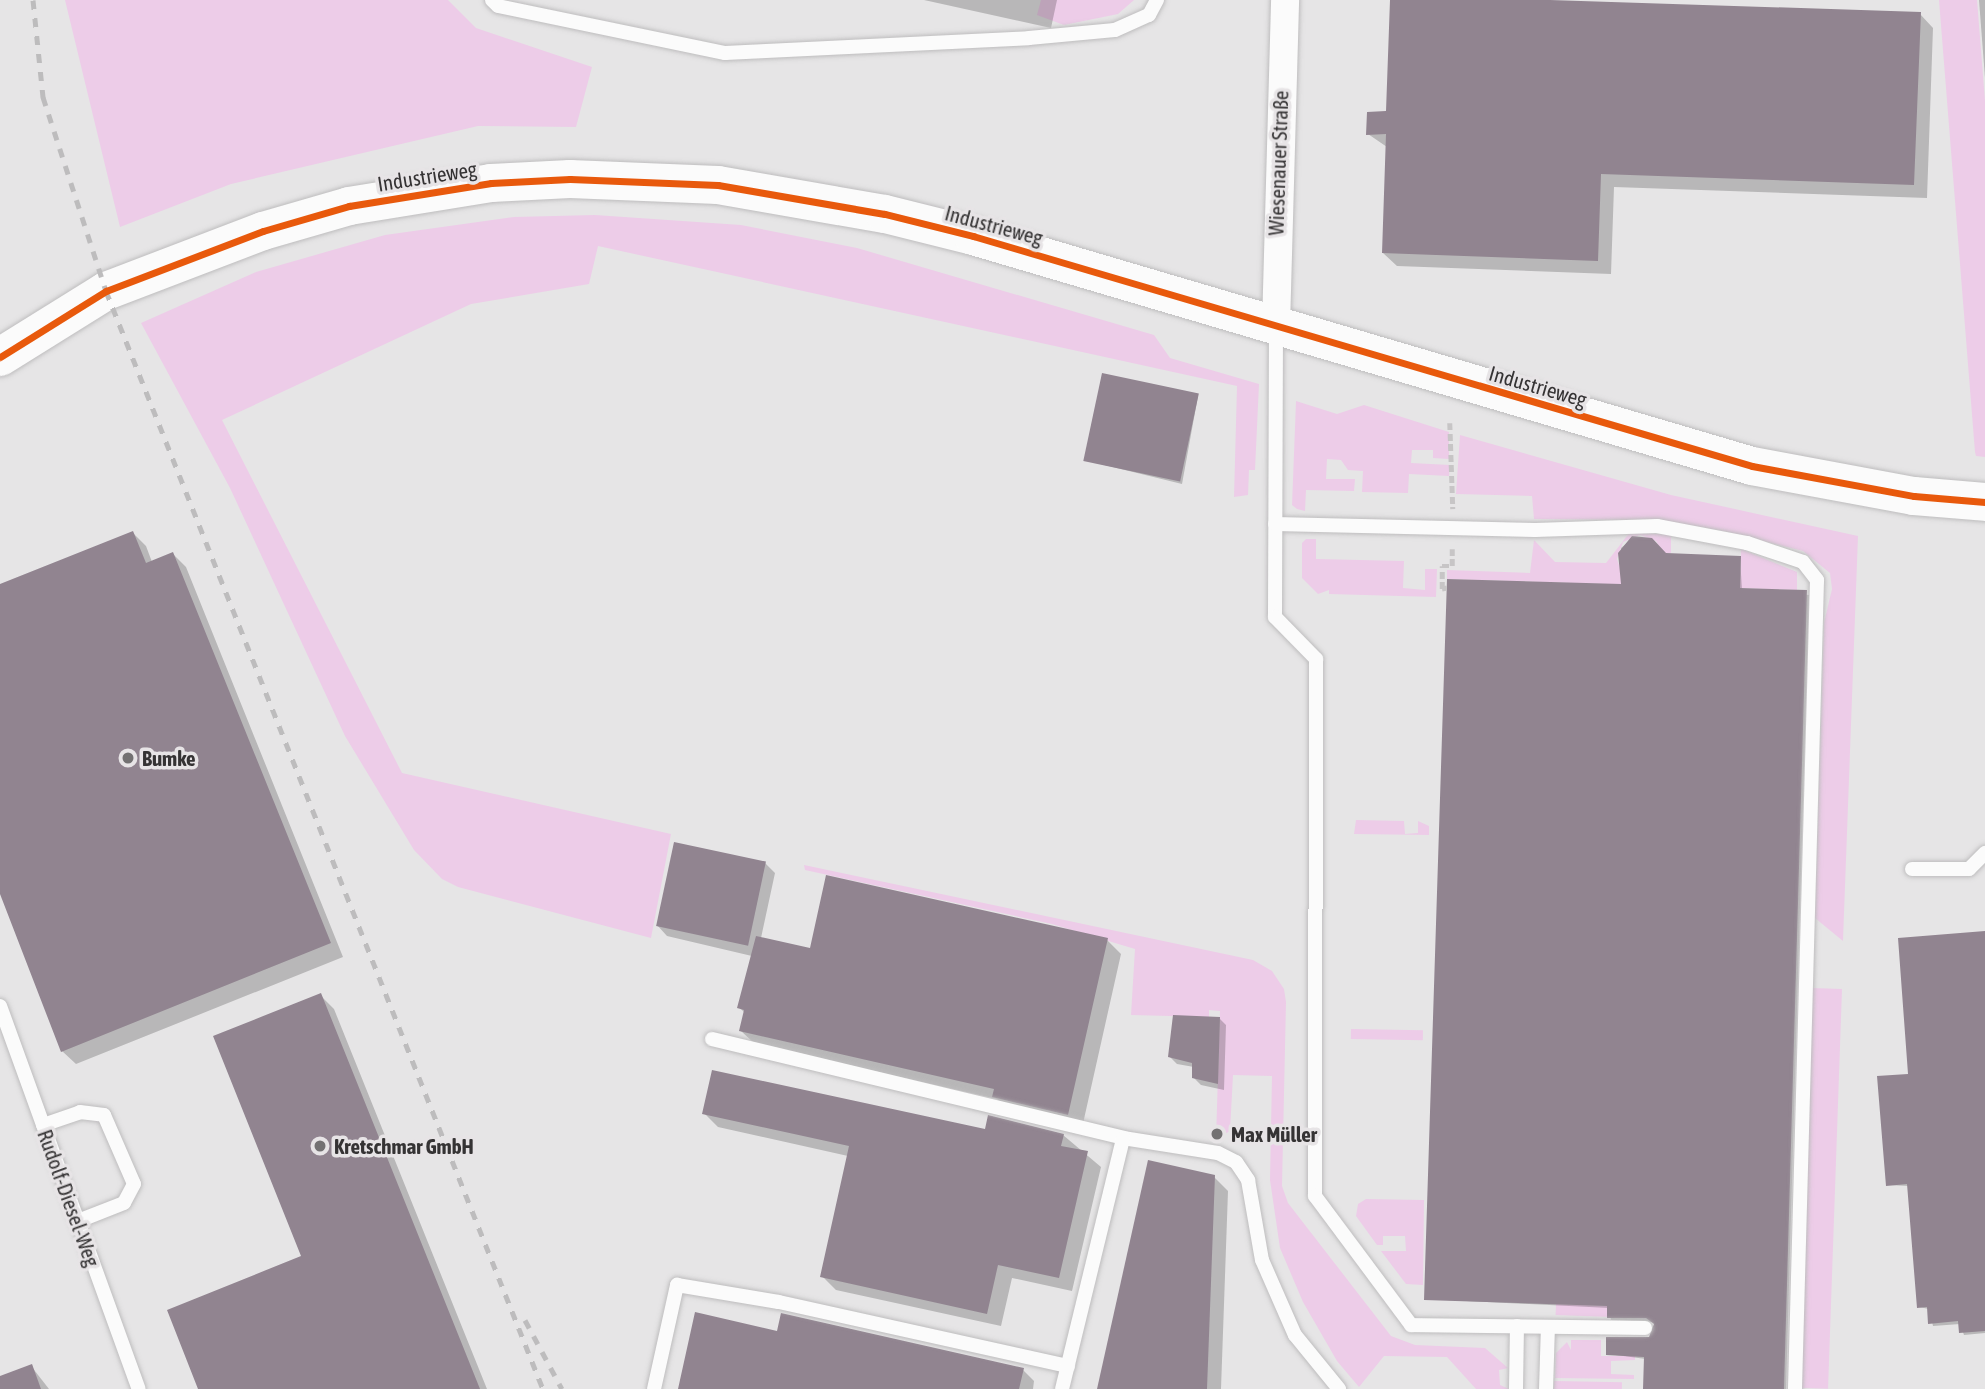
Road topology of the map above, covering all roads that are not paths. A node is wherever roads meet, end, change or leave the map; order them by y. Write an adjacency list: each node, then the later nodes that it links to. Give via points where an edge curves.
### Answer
1 (492, 0): 2 (lane, via 498,6 725,53 1115,30 1149,15)
2 (1157, 0)
3 (1284, 0): 4 (street, Wiesenauer Straße)
4 (1276, 326): 5 (street, Industrieweg, via 885,214 718,185 570,179 421,193 349,206 263,231 106,291); 6 (street, Industrieweg, via 1752,466 1914,496); 7 (lane)
5 (0, 357)
6 (1985, 502)
7 (1275, 524): 15 (lane, via 1275,617 1316,659 1315,1196 1411,1325); 25 (lane, via 1535,530 1657,526 1747,543 1792,558 1803,562 1816,580)
8 (1985, 853): 9 (lane, via 1969,869)
9 (1912, 869)
10 (0, 1006): 12 (lane, Rudolf-Diesel-Weg)
11 (712, 1039): 13 (lane)
12 (43, 1125): 14 (lane, Rudolf-Diesel-Weg); 14 (lane, via 80,1112 104,1115 134,1184 124,1203)
13 (1124, 1138): 18 (lane); 22 (lane, via 1218,1153 1236,1162 1248,1181 1262,1260 1295,1335)
14 (78, 1221): 19 (lane, Rudolf-Diesel-Weg)
15 (1517, 1326): 16 (lane); 23 (lane)
16 (1548, 1327): 17 (lane); 24 (lane)
17 (1645, 1328)
18 (1068, 1366): 20 (lane, via 779,1302 677,1285); 21 (lane)
19 (139, 1389)
20 (654, 1389)
21 (1062, 1389)
22 (1339, 1389)
23 (1516, 1389)
24 (1546, 1389)
25 (1795, 1389)

